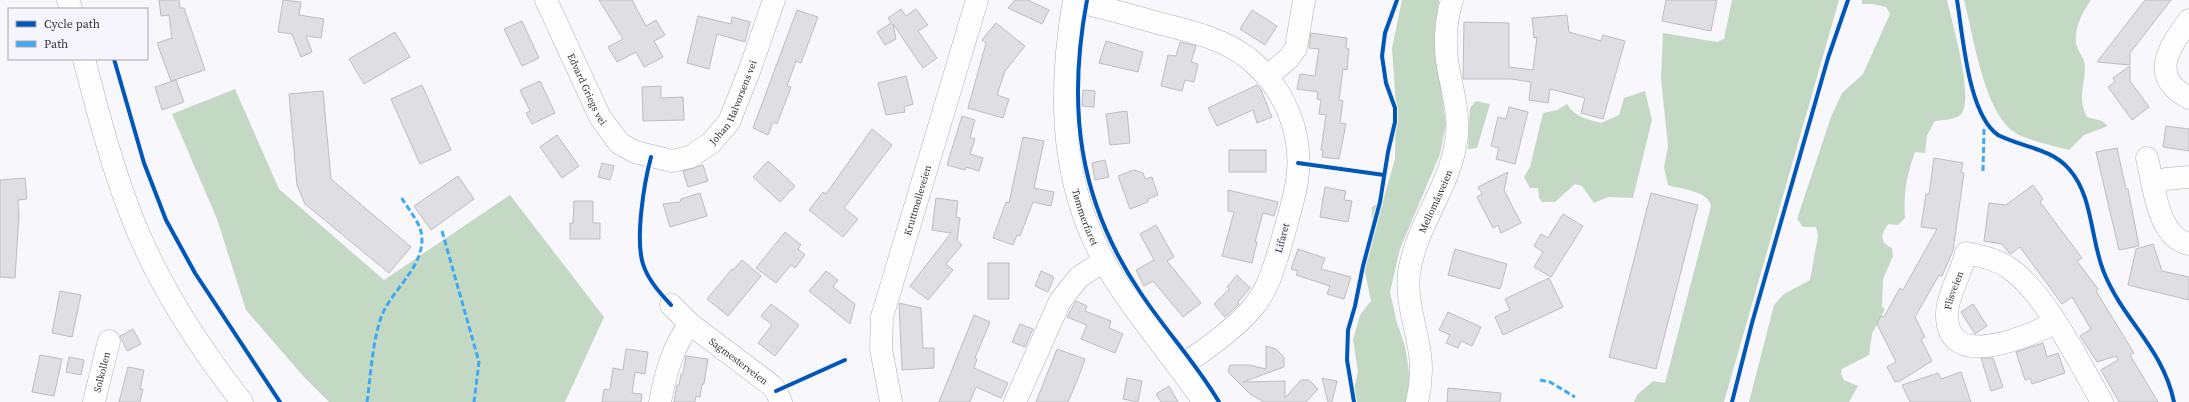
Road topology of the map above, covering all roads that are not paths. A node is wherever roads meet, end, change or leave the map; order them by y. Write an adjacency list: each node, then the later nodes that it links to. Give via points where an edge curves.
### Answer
1 (546, 0): 11 (street, Edvard Griegs vei, via 600,117 619,143)
2 (774, 0): 11 (street, Johan Halvorsens vei, via 729,122 711,143 690,157 672,161)
3 (977, 0): 26 (street, Kruttmølleveien, via 883,312 880,328 881,349)
4 (1074, 0): 9 (street, Lifaret, via 1204,36 1236,50); 16 (street, Tømmerfaret, via 1065,58 1063,104 1068,156 1090,233)
5 (1304, 0): 9 (street, via 1296,48 1289,58)
6 (1452, 0): 29 (street, Mellomåsveien, via 1446,53 1457,111 1457,135 1448,172 1415,249 1408,283 1421,369)
7 (2189, 20): 10 (street, via 2169,49 2165,61 2167,76 2172,85)
8 (84, 60): 23 (street, via 106,143 141,240 167,293 186,324)
9 (1267, 77): 21 (street, Lifaret, via 1282,97 1291,116 1298,158 1294,194 1277,258 1255,306)
10 (2189, 98)
11 (651, 157)
12 (2148, 158): 14 (street)
13 (2189, 177): 14 (street)
14 (2154, 184): 15 (street, via 2168,230 2178,241)
15 (2189, 244)
16 (1104, 261): 21 (street, Tømmerfaret, via 1127,299); 27 (street, via 1078,277 1063,296)
17 (671, 305): 19 (street, Sagmesterveien)
18 (2055, 323): 18 (street, Flisveien, via 2019,276 1998,262 1966,253 1947,314 1954,335 1963,344 1968,347 1983,347); 30 (street, Flisveien)
19 (690, 324): 24 (street, via 672,353); 25 (street, Sagmesterveien, via 771,385)
20 (109, 341): 22 (street, Solkollen)
21 (1179, 367): 28 (street, Tømmerfaret)
22 (94, 402)
23 (242, 402)
24 (660, 402)
25 (781, 402)
26 (891, 402)
27 (1015, 402)
28 (1204, 402)
29 (1418, 402)
30 (2102, 402)

